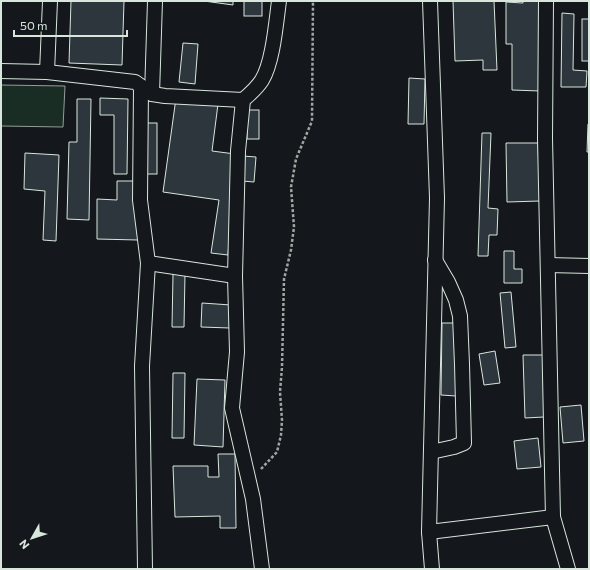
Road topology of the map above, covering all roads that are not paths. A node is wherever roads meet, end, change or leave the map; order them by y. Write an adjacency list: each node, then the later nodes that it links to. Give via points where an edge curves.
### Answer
1 (50, 1): 7 (street)
2 (155, 1): 8 (street)
3 (279, 1): 9 (street, via 271,54 263,78)
4 (430, 1): 10 (street, via 437,198)
5 (546, 1): 12 (street, via 545,138)
6 (1, 71): 7 (street)
7 (47, 72): 8 (street, via 135,82)
8 (147, 90): 9 (street, via 165,96); 11 (street, via 140,200)
9 (243, 100): 14 (street, via 238,152)
10 (435, 260): 15 (street); 15 (street, via 448,282 460,316 464,444)
11 (148, 263): 14 (street); 18 (street, via 142,366)
12 (548, 265): 13 (street); 16 (street)
13 (589, 266)
14 (234, 276): 19 (street, via 237,352 232,408 254,500)
15 (431, 452): 17 (street)
16 (553, 516): 17 (street); 21 (street)
17 (429, 532): 20 (street)
18 (145, 569)
19 (262, 569)
20 (432, 569)
21 (568, 569)

